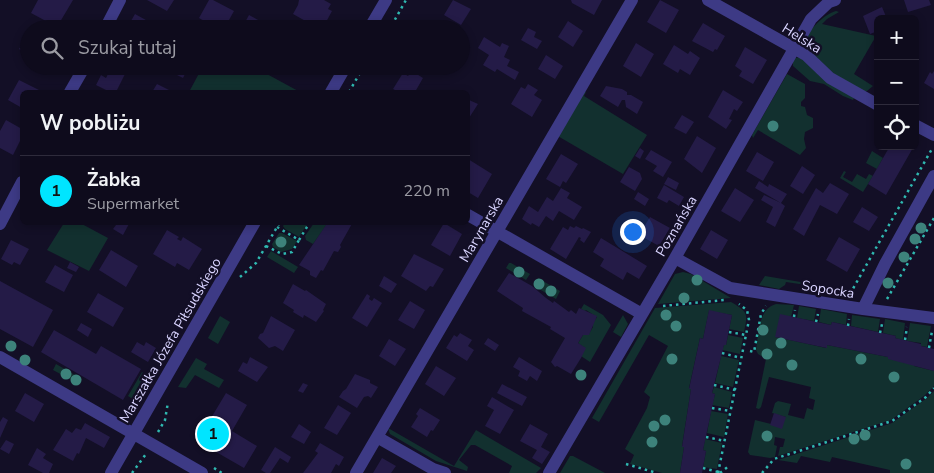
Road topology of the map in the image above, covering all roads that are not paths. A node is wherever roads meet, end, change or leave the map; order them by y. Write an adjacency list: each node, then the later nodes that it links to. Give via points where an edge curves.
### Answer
1 (120, 0): 6 (street)
2 (386, 0): 7 (street)
3 (632, 0): 21 (street, Marynarska)
4 (708, 0): 8 (street, Helska)
5 (835, 0): 8 (street, Poznańska, via 811,19)
6 (110, 20)
7 (374, 20)
8 (793, 49): 13 (street, Helska, via 806,55 830,78); 22 (street, Poznańska)
9 (80, 75): 11 (street)
10 (341, 75): 12 (street)
11 (71, 90)
12 (332, 90)
13 (874, 103)
14 (919, 128): 15 (street)
15 (934, 139)
16 (934, 176): 23 (street, Sopocka)
17 (20, 186): 19 (street)
18 (470, 216): 21 (street)
19 (0, 224)
20 (253, 225): 27 (street, Marszałka Józefa Piłsudskiego)
21 (496, 232): 24 (street); 28 (street, Marynarska)
22 (675, 258): 23 (street, Sopocka, via 730,288); 24 (street, Poznańska)
23 (862, 309): 25 (street)
24 (644, 311): 33 (street, Poznańska)
25 (934, 318)
26 (0, 356): 27 (street)
27 (133, 434): 29 (street, Marszałka Józefa Piłsudskiego); 30 (street)
28 (377, 437): 31 (street, Marynarska); 32 (street, via 432,469)
29 (111, 473)
30 (202, 473)
31 (356, 473)
32 (445, 473)
33 (549, 473)

